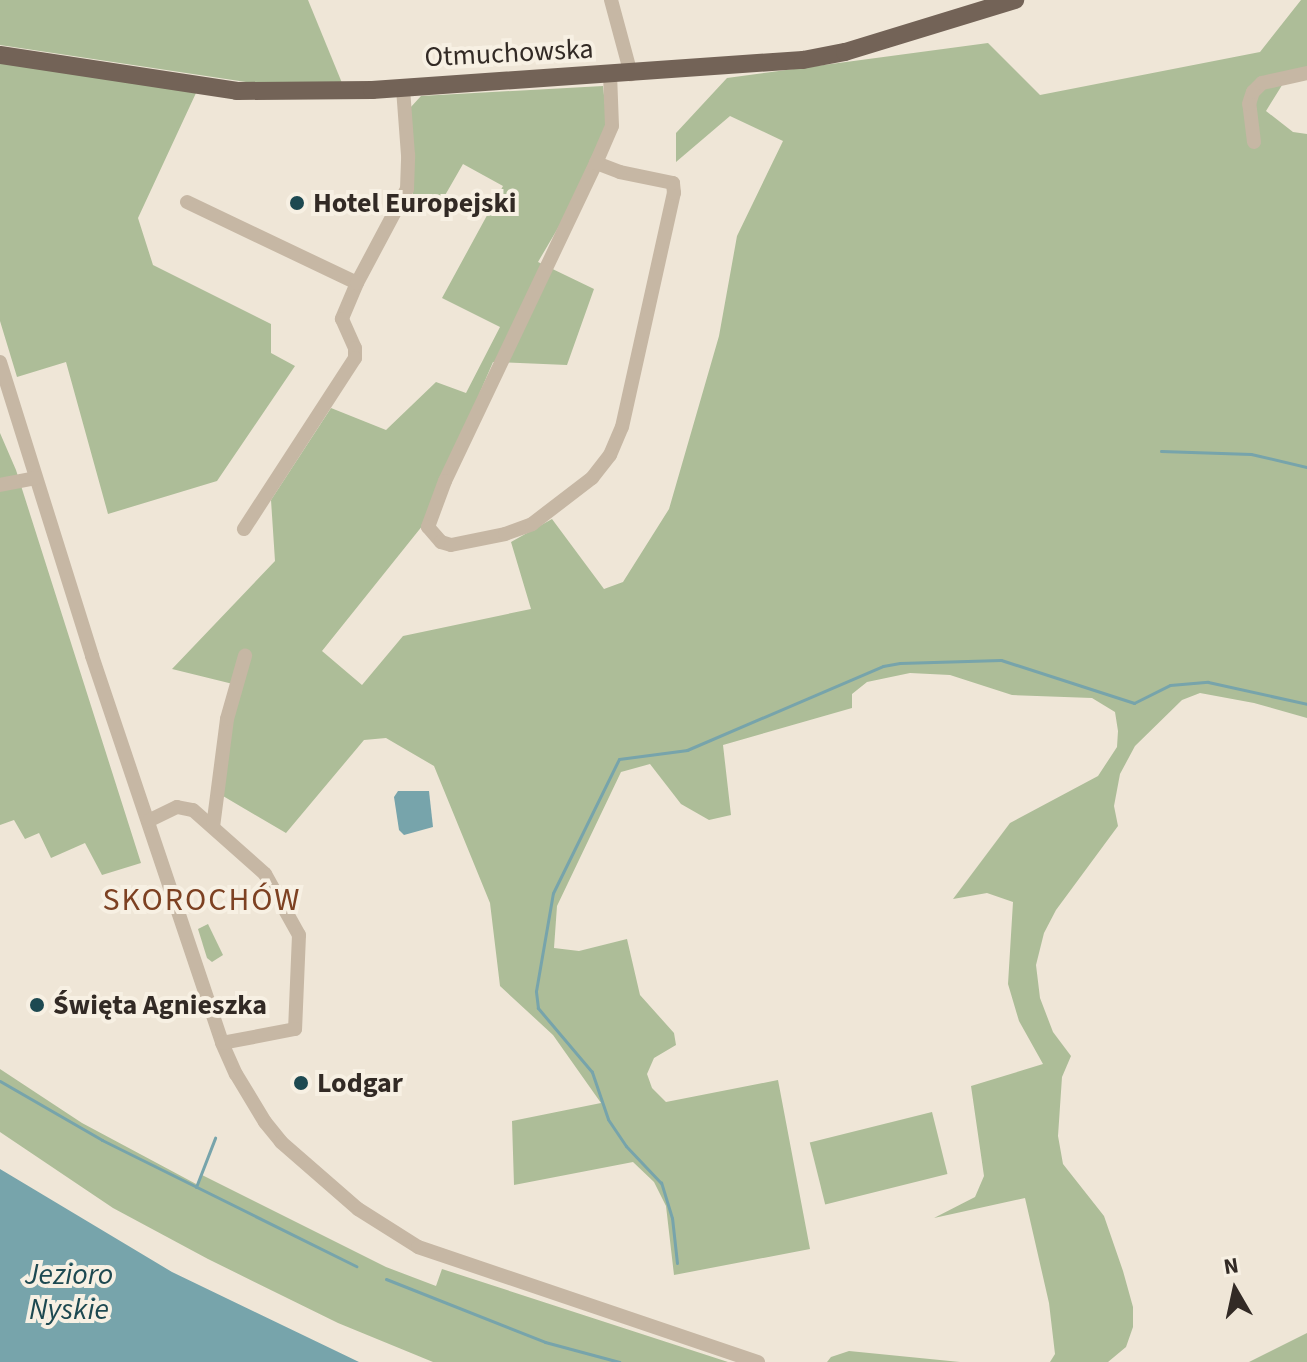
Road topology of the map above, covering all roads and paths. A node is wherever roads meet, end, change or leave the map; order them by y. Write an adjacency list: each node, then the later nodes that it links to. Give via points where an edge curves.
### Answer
1 (611, 0): 5 (street)
2 (1015, 0): 5 (main road, Otmuchowska, via 824,56)
3 (0, 55): 7 (main road, Otmuchowska, via 237,91)
4 (1307, 73): 8 (street, via 1262,83 1253,92 1249,112)
5 (631, 74): 6 (main road, Otmuchowska)
6 (610, 75): 7 (main road, Otmuchowska); 9 (street, via 612,126)
7 (403, 88): 11 (street, via 407,189)
8 (1254, 142)
9 (596, 163): 9 (street, via 445,481 428,527 441,542 451,545 532,524 592,478 622,427 670,221 673,183)
10 (187, 202): 11 (street)
11 (357, 283): 15 (street, via 342,319 355,358)
12 (0, 362): 13 (street)
13 (35, 478): 14 (street); 17 (street)
14 (0, 485)
15 (244, 529)
16 (245, 656): 18 (street, via 227,719)
17 (148, 821): 18 (street, via 184,806); 19 (street)
18 (213, 827): 19 (street, via 271,882 299,935 300,948 295,1029)
19 (222, 1043): 20 (street, via 247,1094 281,1142 394,1234 445,1259)
20 (758, 1362)

